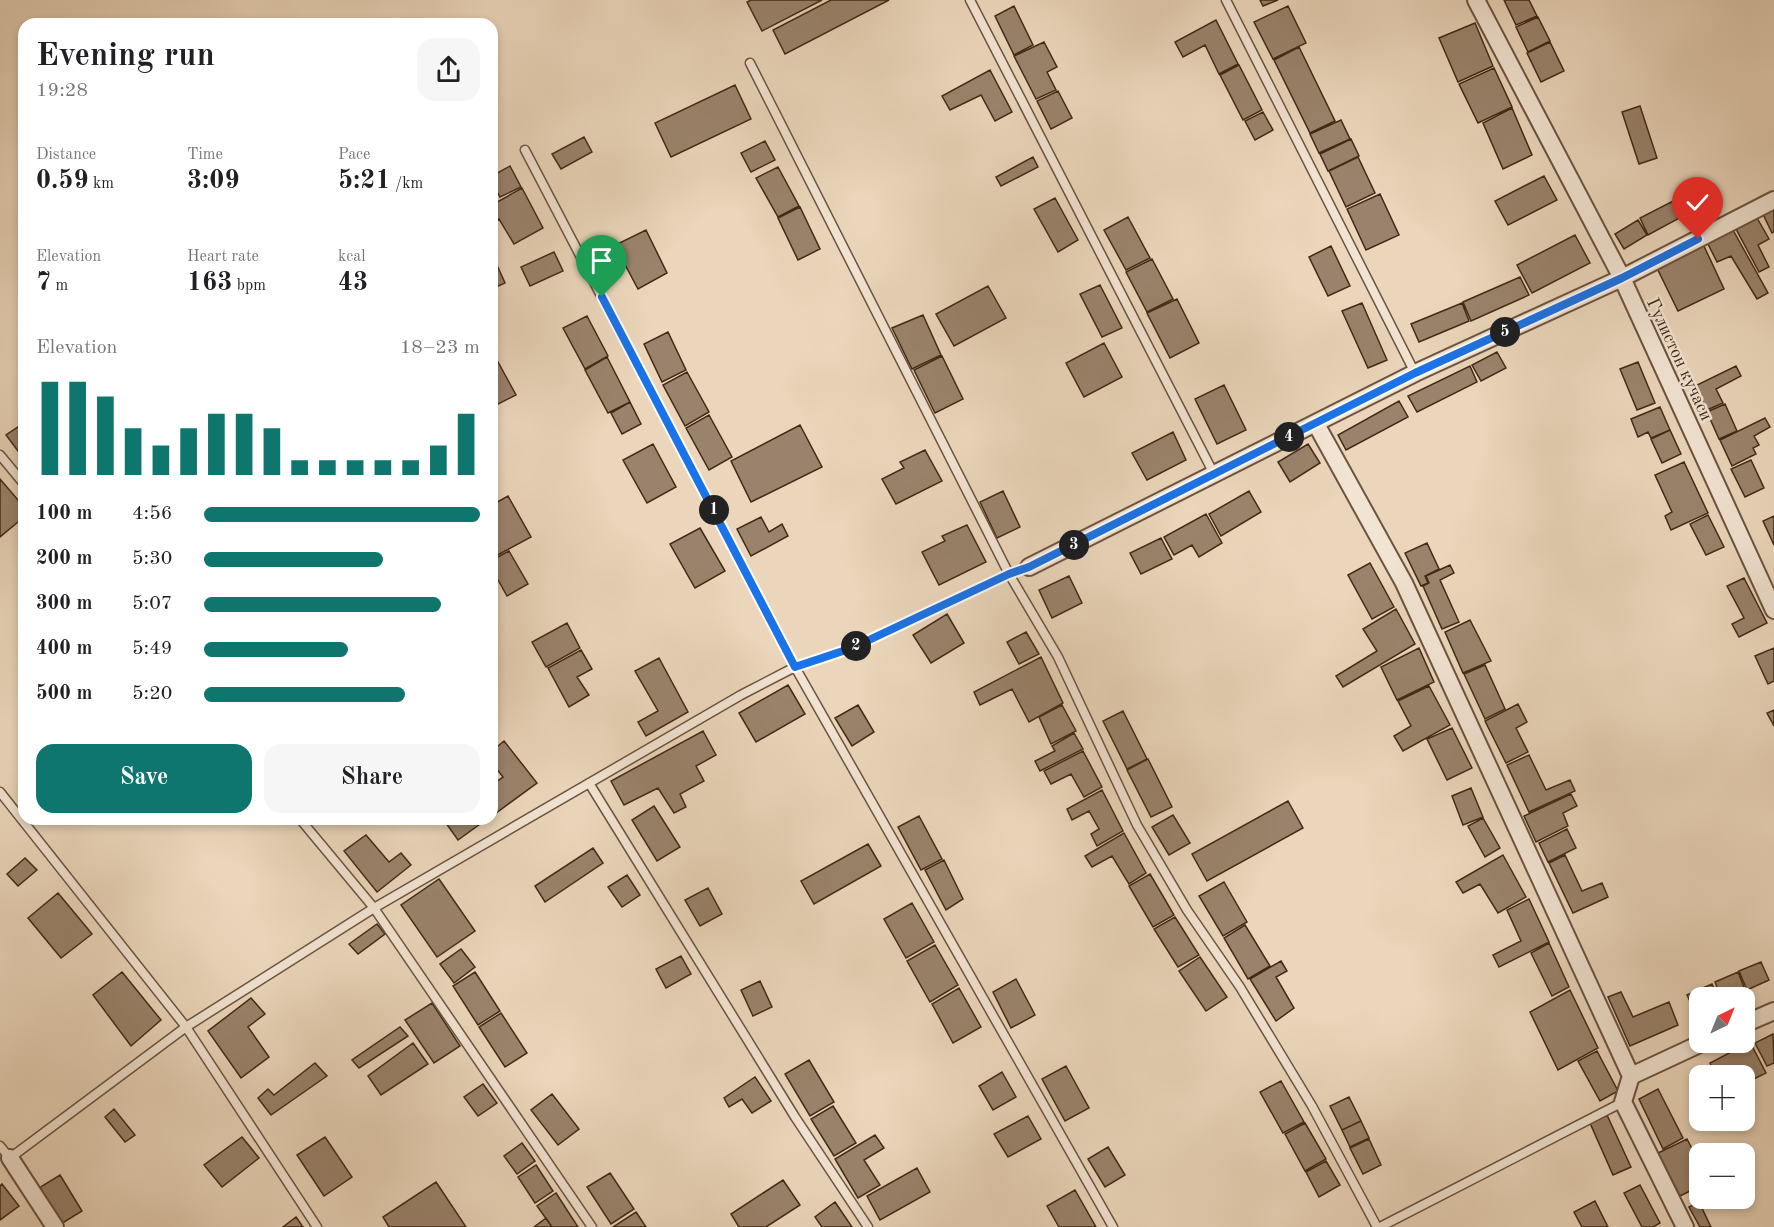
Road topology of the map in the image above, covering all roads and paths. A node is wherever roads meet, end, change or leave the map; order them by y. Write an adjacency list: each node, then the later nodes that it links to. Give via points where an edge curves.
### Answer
1 (970, 0): 11 (lane)
2 (1226, 0): 8 (lane)
3 (1476, 0): 7 (street, Гулистон кучаси)
4 (750, 63): 14 (lane)
5 (525, 150): 16 (lane)
6 (1774, 200): 7 (street)
7 (1622, 278): 8 (street); 15 (street, Гулистон кучаси)
8 (1415, 373): 9 (street)
9 (1316, 424): 11 (street); 27 (street, via 1404,582)
10 (0, 455): 12 (lane)
11 (1214, 474): 13 (street)
12 (18, 477)
13 (1029, 567): 14 (lane)
14 (1009, 574): 16 (lane, via 852,648); 35 (lane, via 1058,657 1156,859 1240,987)
15 (1774, 610)
16 (795, 667): 17 (lane); 34 (lane)
17 (589, 783): 22 (lane); 33 (lane, via 795,1117)
18 (0, 792): 19 (lane)
19 (18, 815)
20 (26, 825): 25 (lane)
21 (305, 825): 22 (lane)
22 (374, 908): 25 (lane); 32 (lane)
23 (1774, 1011): 24 (street)
24 (1755, 1019)
25 (186, 1027): 29 (lane); 31 (lane)
26 (1689, 1049): 27 (street)
27 (1631, 1076): 28 (street)
28 (1623, 1102): 35 (lane); 36 (street)
29 (5, 1152): 30 (street)
30 (55, 1227)
31 (317, 1227)
32 (592, 1227)
33 (868, 1227)
34 (1113, 1227)
35 (1379, 1227)
36 (1685, 1227)

